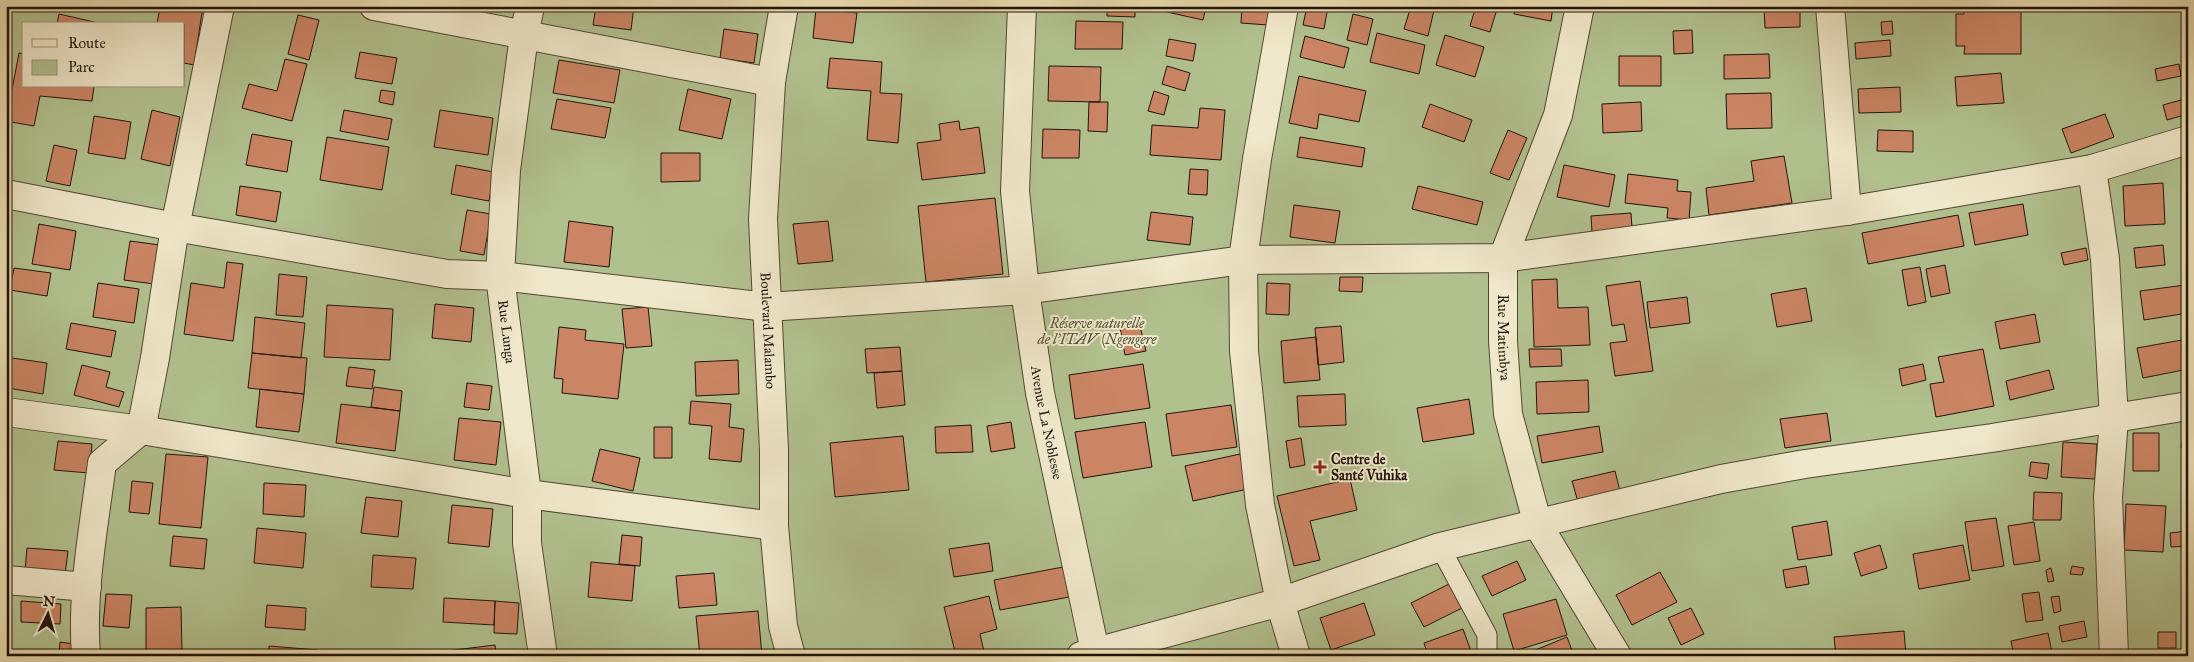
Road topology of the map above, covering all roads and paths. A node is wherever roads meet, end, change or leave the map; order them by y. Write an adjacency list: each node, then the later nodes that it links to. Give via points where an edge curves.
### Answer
1 (220, 6): 15 (street)
2 (374, 6): 9 (street)
3 (530, 6): 9 (street, Rue Lunga)
4 (784, 6): 10 (street, Boulevard Malambo)
5 (1022, 6): 19 (street, Avenue La Noblesse, via 1015,191)
6 (1284, 6): 17 (street)
7 (1580, 6): 16 (street, Rue Matimbya, via 1558,115)
8 (1830, 6): 14 (street)
9 (524, 36): 10 (street); 18 (street, Rue Lunga, via 506,170)
10 (771, 82): 20 (street, Boulevard Malambo, via 763,219)
11 (2188, 140): 12 (street)
12 (2092, 169): 14 (street); 23 (street, via 2105,258)
13 (6, 194): 15 (street)
14 (1847, 210): 16 (street)
15 (175, 227): 18 (street, via 447,274); 24 (street)
16 (1503, 258): 17 (street); 26 (street, Rue Matimbya, via 1503,341 1508,414)
17 (1243, 260): 19 (street); 31 (street, via 1244,351 1260,505)
18 (500, 276): 20 (street); 25 (street, Rue Lunga)
19 (1025, 290): 20 (street); 32 (street, Avenue La Noblesse, via 1040,393)
20 (767, 307): 27 (street, Boulevard Malambo)
21 (2188, 406): 23 (street)
22 (6, 412): 24 (street)
23 (2114, 419): 26 (street, via 1731,477); 39 (street, via 2108,496)
24 (142, 430): 25 (street); 30 (street, via 102,463)
25 (527, 494): 27 (street); 35 (street, Rue Lunga, via 527,542)
26 (1538, 524): 28 (street); 33 (street, Rue Matimbya)
27 (774, 526): 36 (street, Boulevard Malambo, via 783,626)
28 (1440, 547): 31 (street); 38 (lane, via 1487,635)
29 (6, 580): 30 (street)
30 (87, 587): 34 (street)
31 (1280, 602): 32 (street); 37 (street)
32 (1091, 655)
33 (1614, 655)
34 (86, 656)
35 (542, 656)
36 (791, 656)
37 (1296, 656)
38 (1488, 656)
39 (2114, 656)

